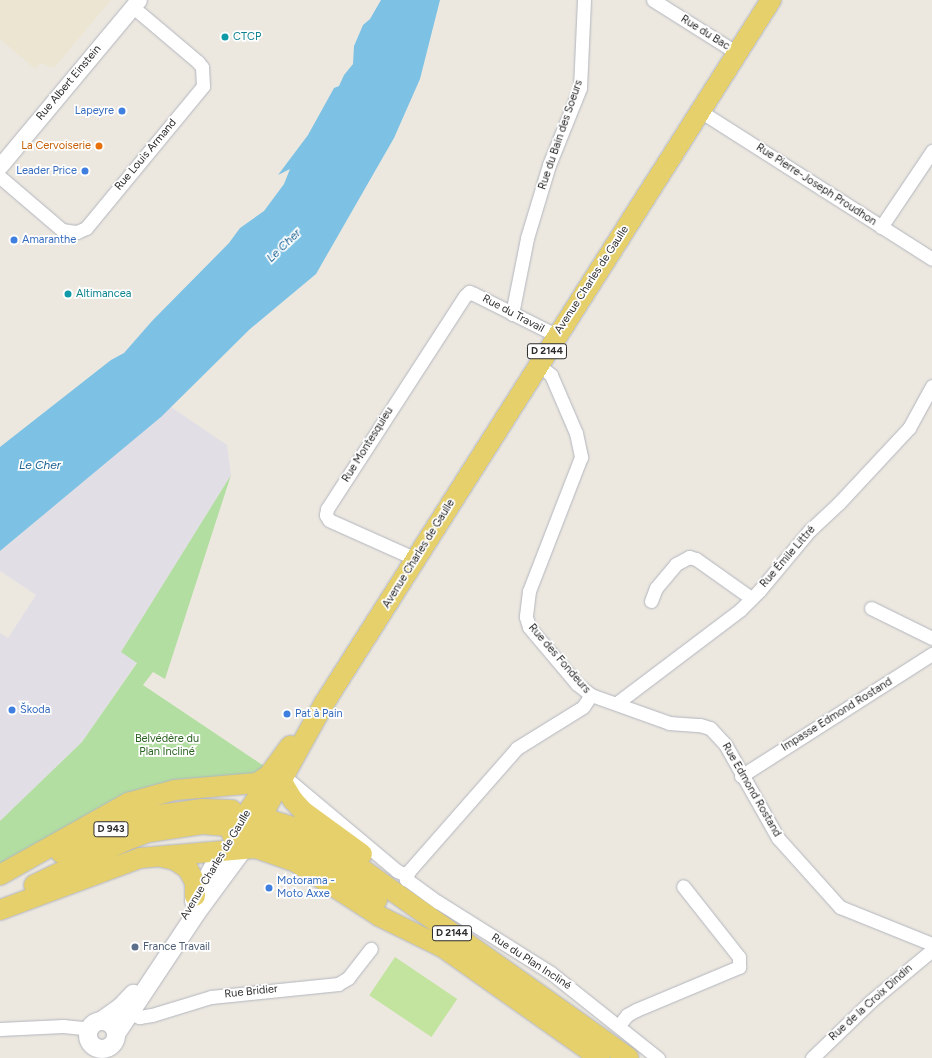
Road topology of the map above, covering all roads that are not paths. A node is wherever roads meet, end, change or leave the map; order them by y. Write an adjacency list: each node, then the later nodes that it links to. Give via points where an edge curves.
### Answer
1 (584, 0): 13 (street, Rue du Bain des Soeurs, via 580,88 549,165 529,231 519,268)
2 (653, 0): 5 (street, Rue du Bac)
3 (771, 0): 5 (main road, Avenue Charles de Gaulle / D 2144)
4 (136, 4): 8 (street, Rue Albert Einstein); 9 (street, Rue Louis Armand, via 198,62 202,67 203,86 90,223 77,232 62,230)
5 (737, 53): 6 (main road, Avenue Charles de Gaulle / D 2144)
6 (700, 111): 10 (street, Rue Pierre-Joseph Proudhon); 14 (main road, Avenue Charles de Gaulle / D 2144)
7 (932, 150): 10 (street)
8 (0, 167)
9 (0, 177)
10 (881, 227): 11 (street, Rue Pierre-Joseph Proudhon)
11 (932, 259)
12 (469, 292): 13 (street, Rue du Travail); 17 (street, Rue Montesquieu, via 398,396 327,509 326,515 329,520)
13 (512, 314): 14 (street, Rue du Travail)
14 (556, 335): 15 (main road, Avenue Charles de Gaulle / D 2144)
15 (539, 365): 17 (main road, Avenue Charles de Gaulle / D 2144); 23 (street, Rue des Fondeurs, via 551,376 576,433 580,456 529,591 526,617 529,627 578,684)
16 (932, 386): 18 (street, Rue Émile Littré, via 910,428 809,531)
17 (416, 559): 24 (main road, Avenue Charles de Gaulle / D 2144)
18 (752, 598): 19 (street, via 696,559 689,557 676,564 656,588); 25 (street, Rue Émile Littré, via 740,610)
19 (651, 601)
20 (871, 608): 21 (street)
21 (932, 638)
22 (932, 654): 28 (street, Impasse Edmond Rostand)
23 (591, 694): 25 (street, Rue Edmond Rostand); 33 (street, Rue des Fondeurs, via 583,707 517,748)
24 (325, 702): 26 (main road, Avenue Charles de Gaulle / D 2144); 27 (main road, Avenue Charles de Gaulle / D 2144)
25 (618, 703): 28 (street, Rue Edmond Rostand, via 669,723 710,728 725,744)
26 (310, 721): 27 (main road); 29 (main road, via 269,775 257,783); 31 (main road, Avenue Charles de Gaulle / D 2144)
27 (284, 776): 30 (main road, via 293,800); 31 (main road, Avenue Charles de Gaulle / D 2144); 33 (street, Rue du Plan Incliné)
28 (741, 776): 41 (street, Rue Edmond Rostand, via 778,838 840,907)
29 (227, 788): 31 (main road, via 237,793); 34 (main road, via 175,790 128,803)
30 (303, 811): 31 (main road); 37 (main road, via 362,854)
31 (248, 827): 32 (main road); 35 (main road, D 943, via 202,809 171,812 121,825); 37 (main road, D 2144, via 296,828 325,844); 38 (main road, D 943, via 203,824 149,832 125,841); 39 (main road, Avenue Charles de Gaulle / D 2144); 48 (main road, D 2144, via 316,858)
32 (155, 855): 39 (main road, via 175,860 188,869 195,882); 40 (main road)
33 (404, 873): 45 (street, Rue du Plan Incliné, via 410,884 551,973)
34 (0, 876)
35 (0, 883)
36 (683, 886): 45 (street, via 739,957 739,967 636,1010 627,1015)
37 (393, 891): 49 (main road, D 2144)
38 (0, 902)
39 (196, 904): 44 (main road, Avenue Charles de Gaulle / D 2144, via 133,995)
40 (0, 910)
41 (932, 944)
42 (371, 949): 44 (street, Rue Bridier, via 348,978 338,984 223,995 138,1017)
43 (932, 950): 51 (street, Rue de la Croix Dindin, via 871,1001)
44 (125, 1011): 47 (main road, Avenue Charles de Gaulle / D 2144); 47 (main road, Avenue Charles de Gaulle / D 2144, via 114,1043)
45 (619, 1025): 50 (street, Rue du Plan Incliné)
46 (0, 1029): 47 (street, via 63,1026)
47 (96, 1043)
48 (600, 1058)
49 (629, 1058)
50 (658, 1058)
51 (812, 1058)

